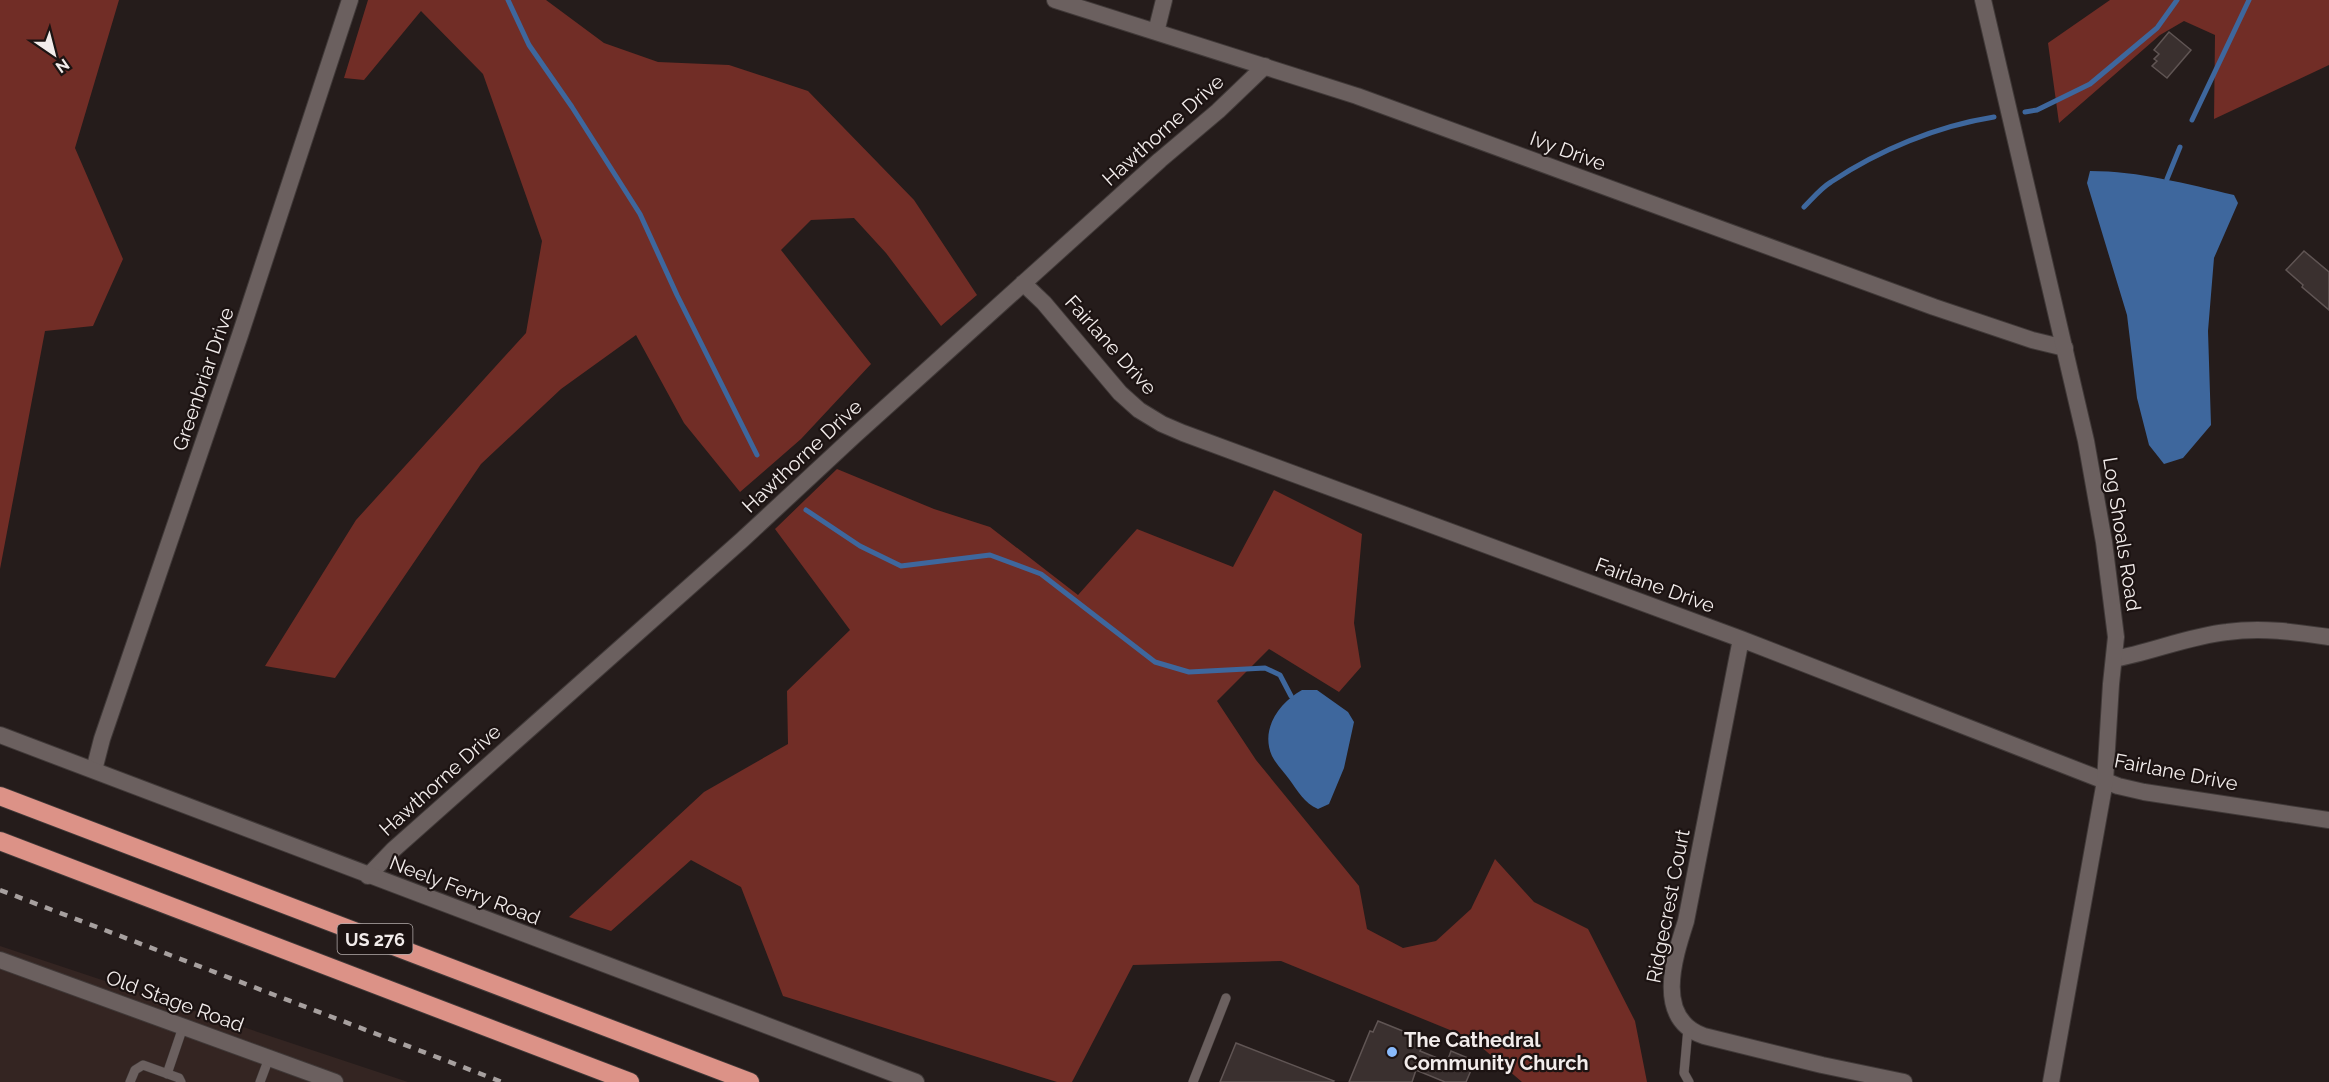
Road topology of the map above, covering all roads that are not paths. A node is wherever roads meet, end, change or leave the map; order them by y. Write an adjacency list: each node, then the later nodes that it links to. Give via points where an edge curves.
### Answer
1 (350, 0): 13 (street, Greenbriar Drive)
2 (1055, 0): 5 (street, Ivy Drive)
3 (1164, 0): 5 (street)
4 (1983, 0): 8 (street, Log Shoals Road)
5 (1156, 33): 6 (street, Ivy Drive)
6 (1265, 66): 7 (street, Hawthorne Drive); 8 (street, Ivy Drive, via 1934,307)
7 (1023, 283): 10 (street, Fairlane Drive, via 1120,393 1162,424); 18 (street, Hawthorne Drive)
8 (2065, 348): 11 (street, Log Shoals Road, via 2104,542 2114,622)
9 (2329, 638): 11 (street, via 2293,631 2226,632)
10 (1741, 639): 14 (street, Fairlane Drive); 22 (street, Ridgecrest Court, via 1676,955 1671,993 1677,1014)
11 (2114, 659): 14 (street, Log Shoals Road)
12 (0, 735): 13 (street, Neely Ferry Road)
13 (94, 770): 18 (street, Neely Ferry Road)
14 (2105, 781): 16 (street, Fairlane Drive, via 2144,792); 35 (street, Log Shoals Road)
15 (0, 796): 31 (highway, US 276)
16 (2329, 820)
17 (0, 841): 30 (highway, US 276)
18 (368, 876): 32 (street, Neely Ferry Road)
19 (0, 960): 21 (street, Old Stage Road)
20 (1226, 998): 25 (lane)
21 (183, 1027): 23 (street, Old Stage Road); 24 (lane)
22 (1688, 1028): 33 (lane, via 1684,1073); 34 (street, via 1704,1036)
23 (269, 1058): 28 (lane); 29 (street, Old Stage Road)
24 (167, 1074): 26 (lane, via 143,1065 135,1070); 27 (lane)
25 (1195, 1078)
26 (130, 1082)
27 (181, 1082)
28 (260, 1082)
29 (335, 1082)
30 (630, 1082)
31 (750, 1082)
32 (916, 1082)
33 (1689, 1082)
34 (1904, 1082)
35 (2051, 1082)

